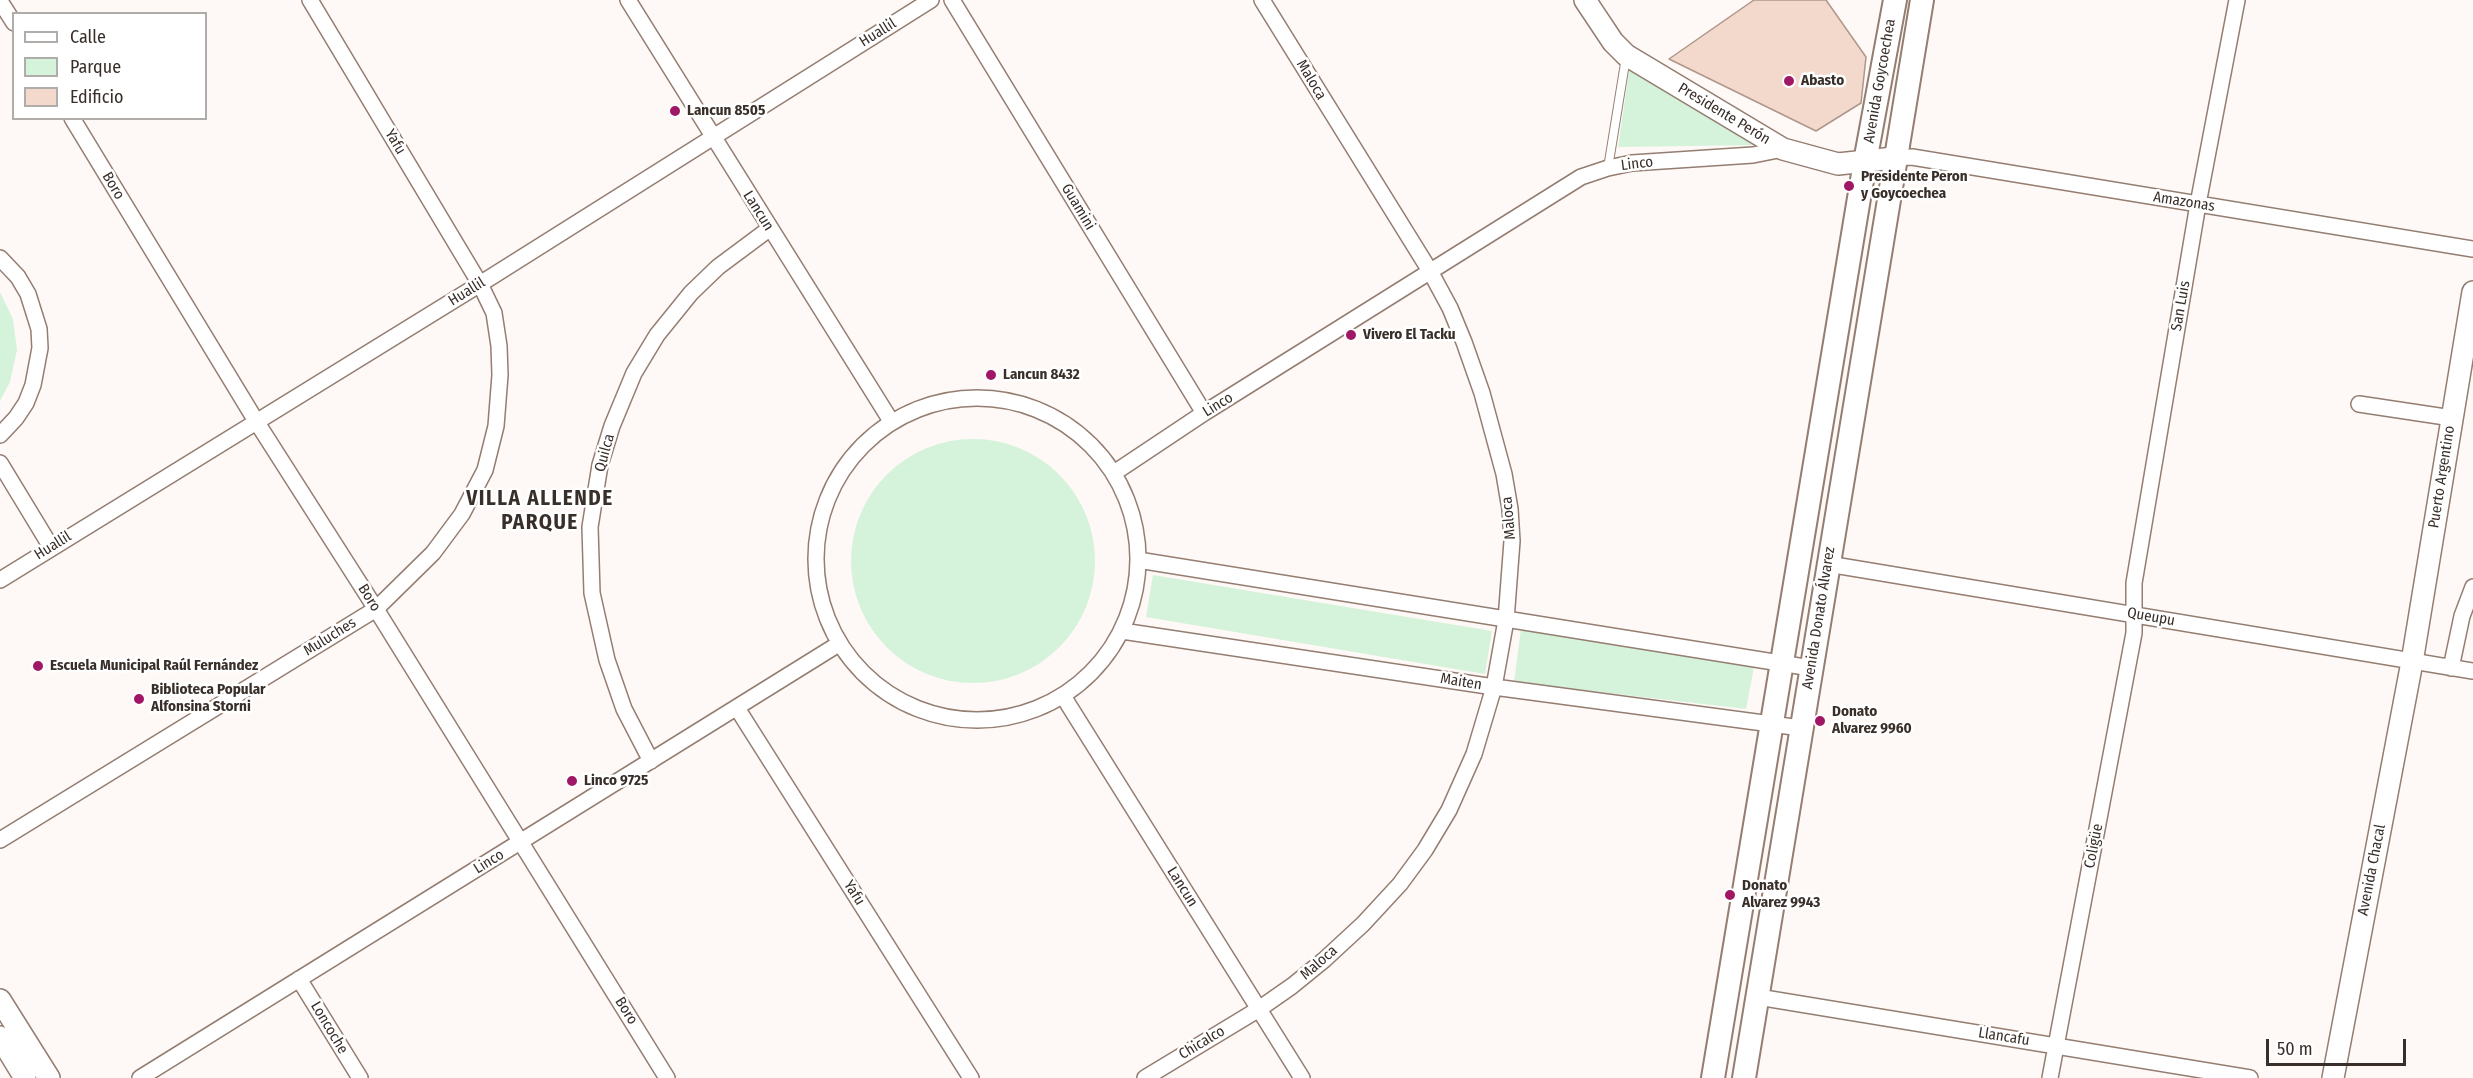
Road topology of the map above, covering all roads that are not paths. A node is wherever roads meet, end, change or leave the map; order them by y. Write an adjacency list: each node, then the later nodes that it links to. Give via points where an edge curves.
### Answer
1 (310, 0): 24 (street, Yafu)
2 (628, 0): 14 (street, Lancun)
3 (931, 0): 14 (street, Huallil)
4 (952, 0): 27 (street, Guamini)
5 (1262, 0): 23 (street, Maloca)
6 (1586, 0): 12 (main road, Presidente Perón)
7 (1894, 0): 17 (main road, Avenida Goycoechea)
8 (1922, 0): 16 (main road, Avenida Goycoechea)
9 (2237, 0): 19 (street, San Luis)
10 (0, 1): 11 (street)
11 (12, 20)
12 (1626, 55): 15 (main road, Presidente Perón); 18 (lane)
13 (73, 120): 29 (street, Boro)
14 (712, 138): 20 (street, Lancun); 24 (street, Huallil)
15 (1783, 149): 17 (main road, Presidente Perón, via 1838,164); 18 (street, Linco)
16 (1894, 158): 17 (main road, Presidente Perón); 19 (street, Amazonas, via 1912,157); 36 (main road, Avenida Donato Álvarez)
17 (1865, 162): 45 (main road, Avenida Donato Álvarez)
18 (1608, 168): 23 (street, Linco, via 1581,177)
19 (2198, 204): 21 (street, Amazonas); 40 (street, San Luis, via 2134,583)
20 (769, 229): 30 (street, Lancun); 54 (street, Quilca, via 718,267 657,335 634,373 600,465 590,526 592,593 607,660 624,709)
21 (2473, 249)
22 (0, 258): 31 (street, via 28,294 40,348 36,376 26,402)
23 (1430, 271): 27 (street, Linco); 41 (street, Maloca, via 1450,308 1482,393 1504,474 1512,541)
24 (480, 284): 29 (street, Huallil); 39 (street, Muluches, via 494,314 500,375 496,426 485,470 462,514 433,553)
25 (2473, 292): 28 (main road, Puerto Argentino)
26 (2359, 404): 28 (street)
27 (1204, 413): 33 (street, Linco)
28 (2452, 418): 44 (main road, Puerto Argentino)
29 (255, 421): 34 (street, Huallil); 39 (street, Boro)
30 (891, 421): 33 (street, via 924,406 960,398 996,399 1032,407 1065,424 1093,447); 43 (street, via 858,449 839,475 818,525 815,568)
31 (0, 435)
32 (0, 463): 34 (street)
33 (1114, 473): 35 (street, via 1136,531)
34 (51, 547): 37 (street, Huallil)
35 (1138, 560): 41 (street); 42 (street, via 1134,596)
36 (1828, 564): 40 (street, Queupu); 46 (main road, Avenida Donato Álvarez)
37 (0, 580)
38 (2473, 587): 47 (street, via 2462,616)
39 (376, 609): 55 (street, Muluches); 56 (street, Boro)
40 (2135, 614): 44 (street, Queupu); 62 (street, Coligüe)
41 (1506, 620): 45 (street); 49 (street, Maloca)
42 (1122, 631): 49 (street, Maiten); 50 (street, via 1107,656)
43 (837, 645): 50 (street, via 870,680 904,703 943,717 985,721 1026,713); 51 (street, Linco)
44 (2412, 662): 47 (street, Queupu); 75 (main road, Avenida Chacal)
45 (1783, 665): 46 (street); 52 (main road, Avenida Donato Álvarez)
46 (1811, 668): 53 (main road, Avenida Donato Álvarez)
47 (2451, 668): 48 (street, Queupu)
48 (2473, 671)
49 (1494, 687): 52 (street, Maiten); 60 (street, Maloca, via 1474,754 1449,810 1425,850 1363,924 1324,960)
50 (1063, 696): 60 (street, Lancun)
51 (737, 708): 54 (street, Linco); 68 (street, Yafu)
52 (1773, 723): 53 (street, Maiten); 71 (main road, Avenida Donato Álvarez)
53 (1802, 728): 58 (main road, Avenida Donato Álvarez)
54 (651, 761): 56 (street, Linco)
55 (0, 840)
56 (520, 842): 57 (street, Linco); 67 (street, Boro)
57 (299, 979): 65 (street, Linco); 66 (street, Loncoche)
58 (1758, 997): 62 (street, Llancafu); 72 (main road, Avenida Donato Álvarez)
59 (0, 1000): 64 (main road)
60 (1259, 1009): 69 (street, Chicalco); 70 (street, Lancun)
61 (0, 1037): 63 (main road)
62 (2056, 1046): 73 (street, Coligüe); 74 (street, Llancafu)
63 (25, 1078)
64 (49, 1078)
65 (140, 1078)
66 (360, 1078)
67 (667, 1078)
68 (971, 1078)
69 (1145, 1078)
70 (1302, 1078)
71 (1713, 1078)
72 (1744, 1078)
73 (2050, 1078)
74 (2250, 1078)
75 (2333, 1078)

